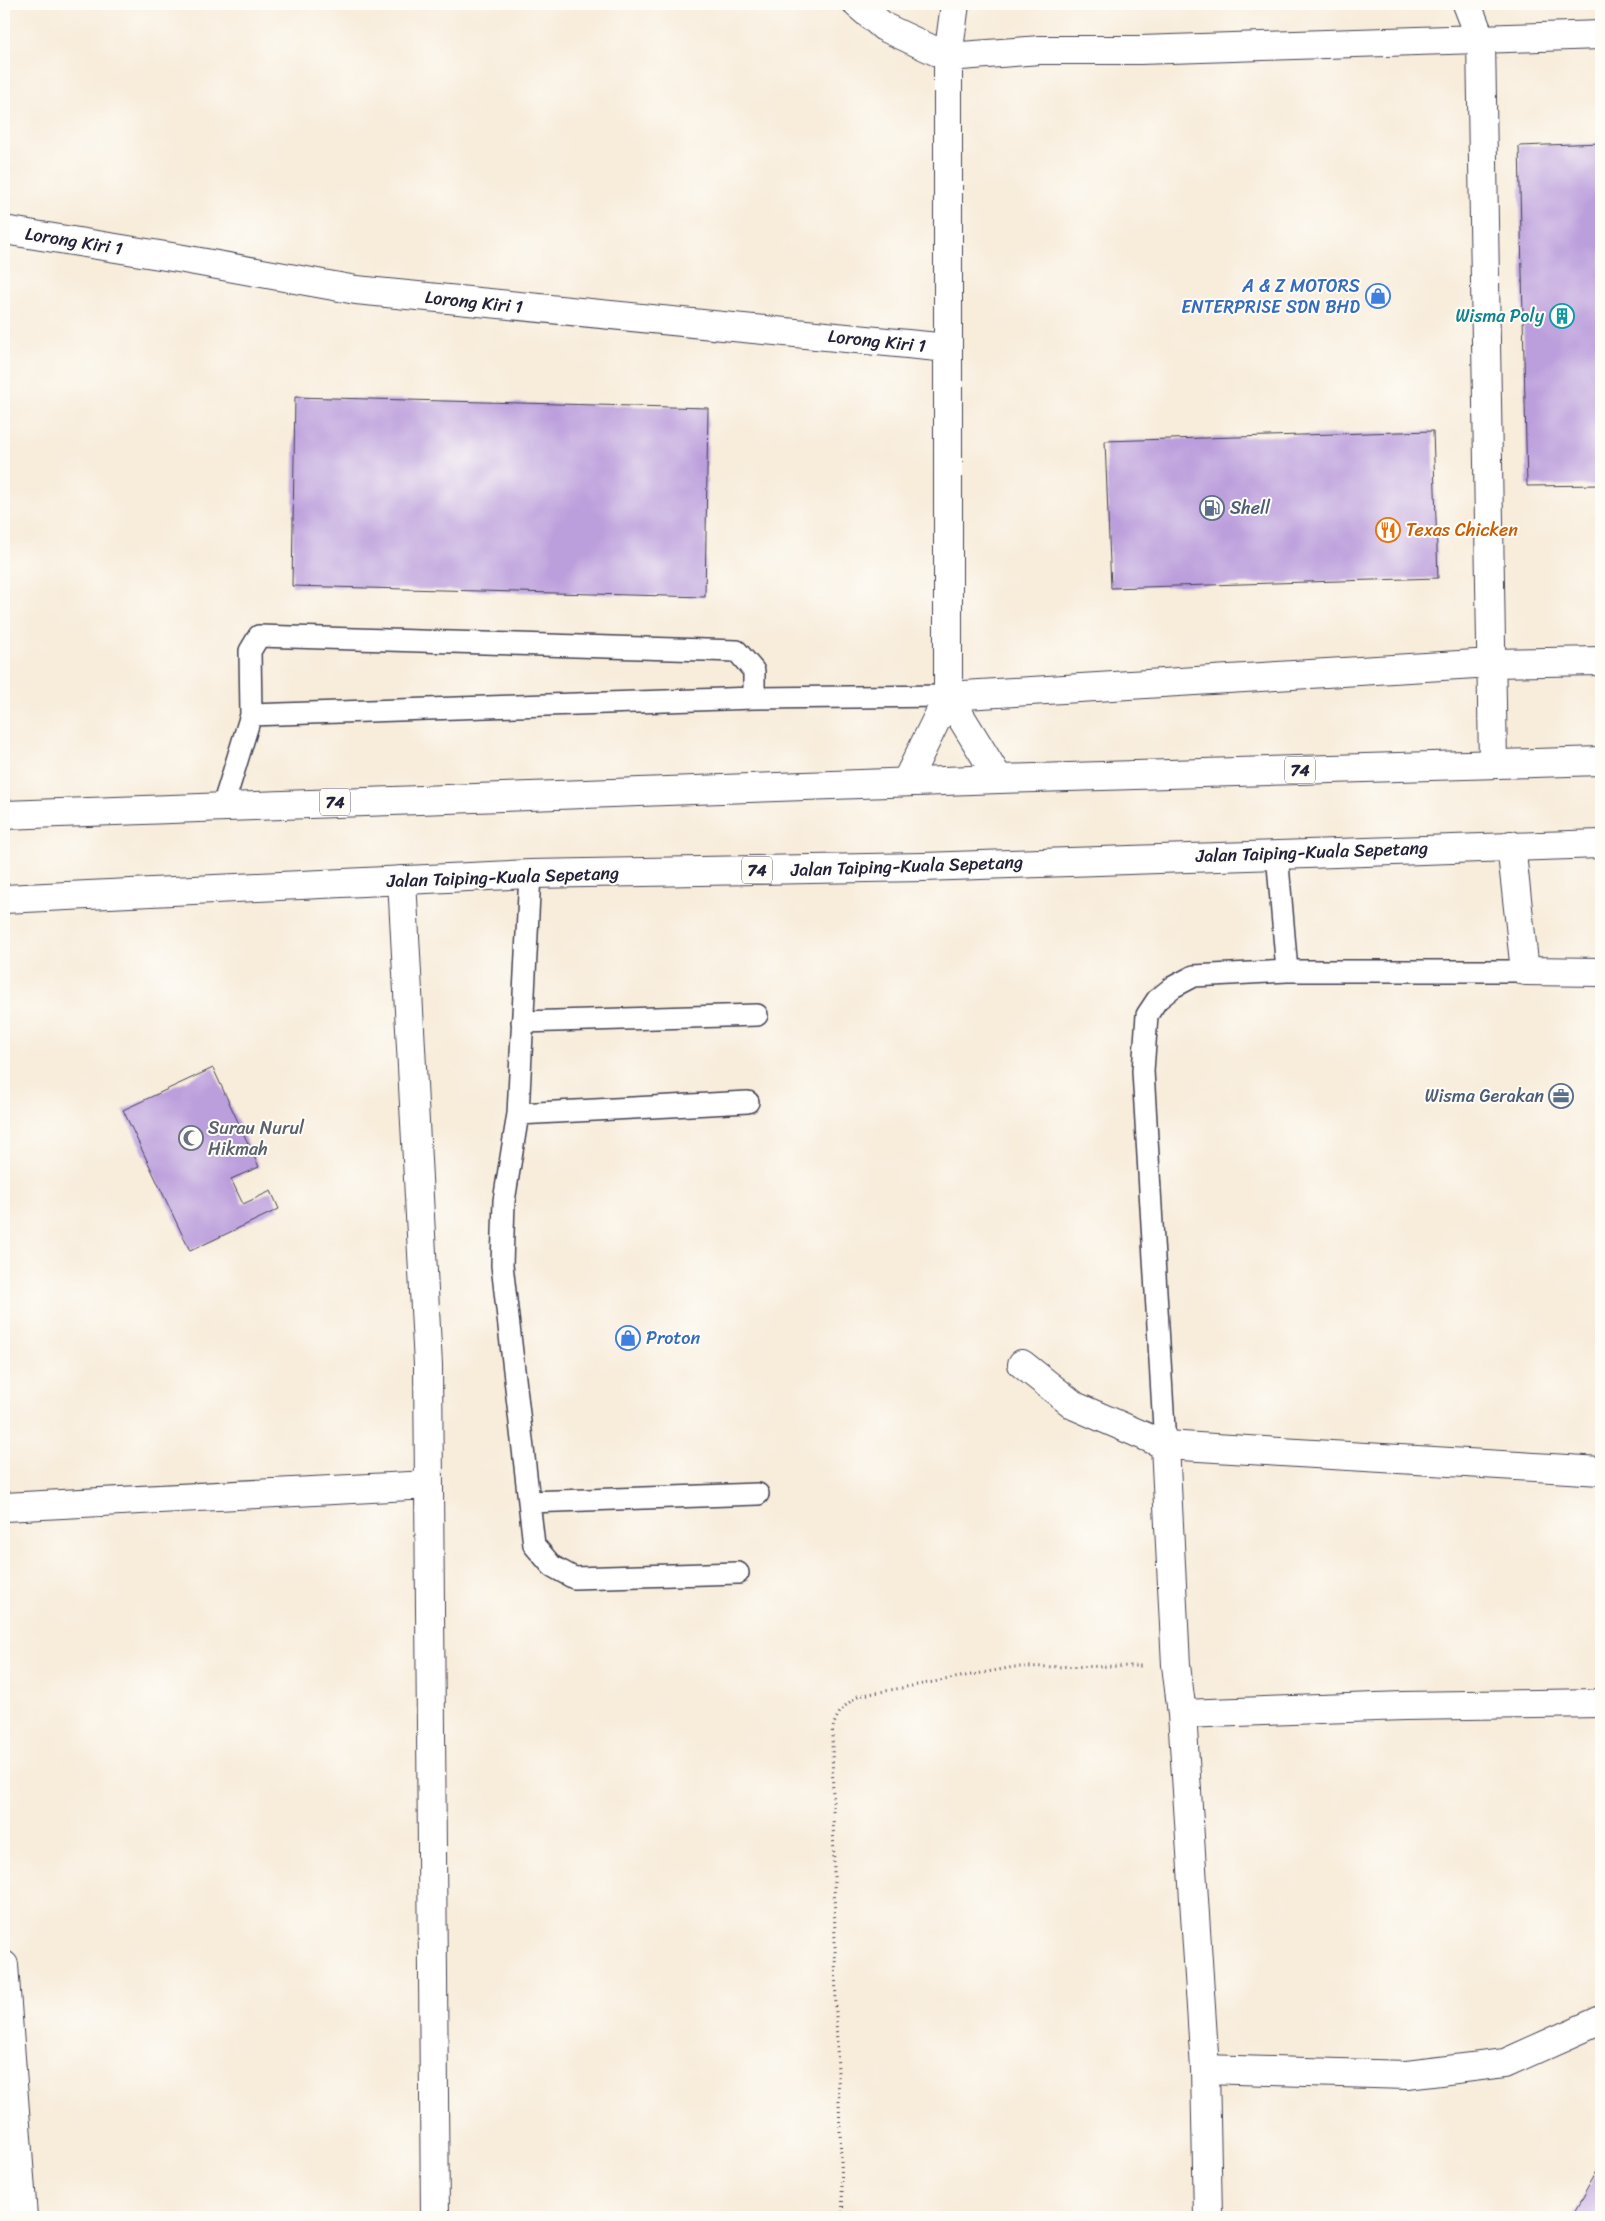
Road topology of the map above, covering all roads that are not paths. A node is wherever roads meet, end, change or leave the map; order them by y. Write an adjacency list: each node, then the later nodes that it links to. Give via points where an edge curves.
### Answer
1 (857, 4): 6 (street, via 884,28)
2 (955, 4): 6 (street)
3 (1467, 4): 5 (street)
4 (1601, 35): 5 (street)
5 (1481, 40): 6 (street, via 1040,50); 10 (street)
6 (948, 57): 8 (street)
7 (4, 230): 8 (street, Lorong Kiri 1, via 356,290)
8 (948, 348): 11 (street)
9 (1601, 661): 10 (street)
10 (1492, 663): 11 (street); 15 (street)
11 (948, 696): 12 (lane); 16 (street); 17 (street)
12 (754, 698): 13 (lane); 13 (lane, via 754,671 736,651 259,636 250,651)
13 (251, 715): 18 (lane)
14 (1601, 761): 15 (street, 74)
15 (1493, 764): 16 (street, 74)
16 (999, 778): 17 (street, 74)
17 (906, 782): 18 (street, 74)
18 (223, 806): 19 (street, 74)
19 (4, 815)
20 (1601, 844): 21 (street, Jalan Taiping-Kuala Sepetang / 74)
21 (1511, 846): 22 (street, Jalan Taiping-Kuala Sepetang / 74); 27 (street)
22 (1277, 853): 23 (street, Jalan Taiping-Kuala Sepetang / 74, via 923,867); 26 (lane)
23 (530, 874): 24 (street, Jalan Taiping-Kuala Sepetang / 74); 30 (lane)
24 (402, 880): 25 (street, Jalan Taiping-Kuala Sepetang / 74); 36 (street, via 428,1365)
25 (4, 900)
26 (1287, 971): 27 (lane); 34 (lane, via 1194,976 1157,1000 1147,1015 1143,1071)
27 (1525, 971): 28 (street)
28 (1601, 972)
29 (758, 1015): 30 (lane)
30 (522, 1022): 32 (lane)
31 (748, 1102): 32 (lane)
32 (518, 1114): 38 (lane, via 504,1202 502,1265)
33 (1022, 1364): 34 (street, via 1075,1406)
34 (1165, 1445): 35 (street); 42 (street, via 1176,1665)
35 (1601, 1471)
36 (429, 1485): 39 (street); 47 (street)
37 (758, 1494): 38 (lane)
38 (529, 1502): 40 (lane, via 534,1545 552,1566 574,1578)
39 (4, 1507)
40 (738, 1573)
41 (1601, 1703): 42 (street)
42 (1182, 1714): 45 (street)
43 (4, 1965): 46 (street)
44 (1601, 2020): 45 (street, via 1505,2063 1407,2075)
45 (1205, 2069): 48 (street)
46 (23, 2217)
47 (435, 2217)
48 (1208, 2217)

